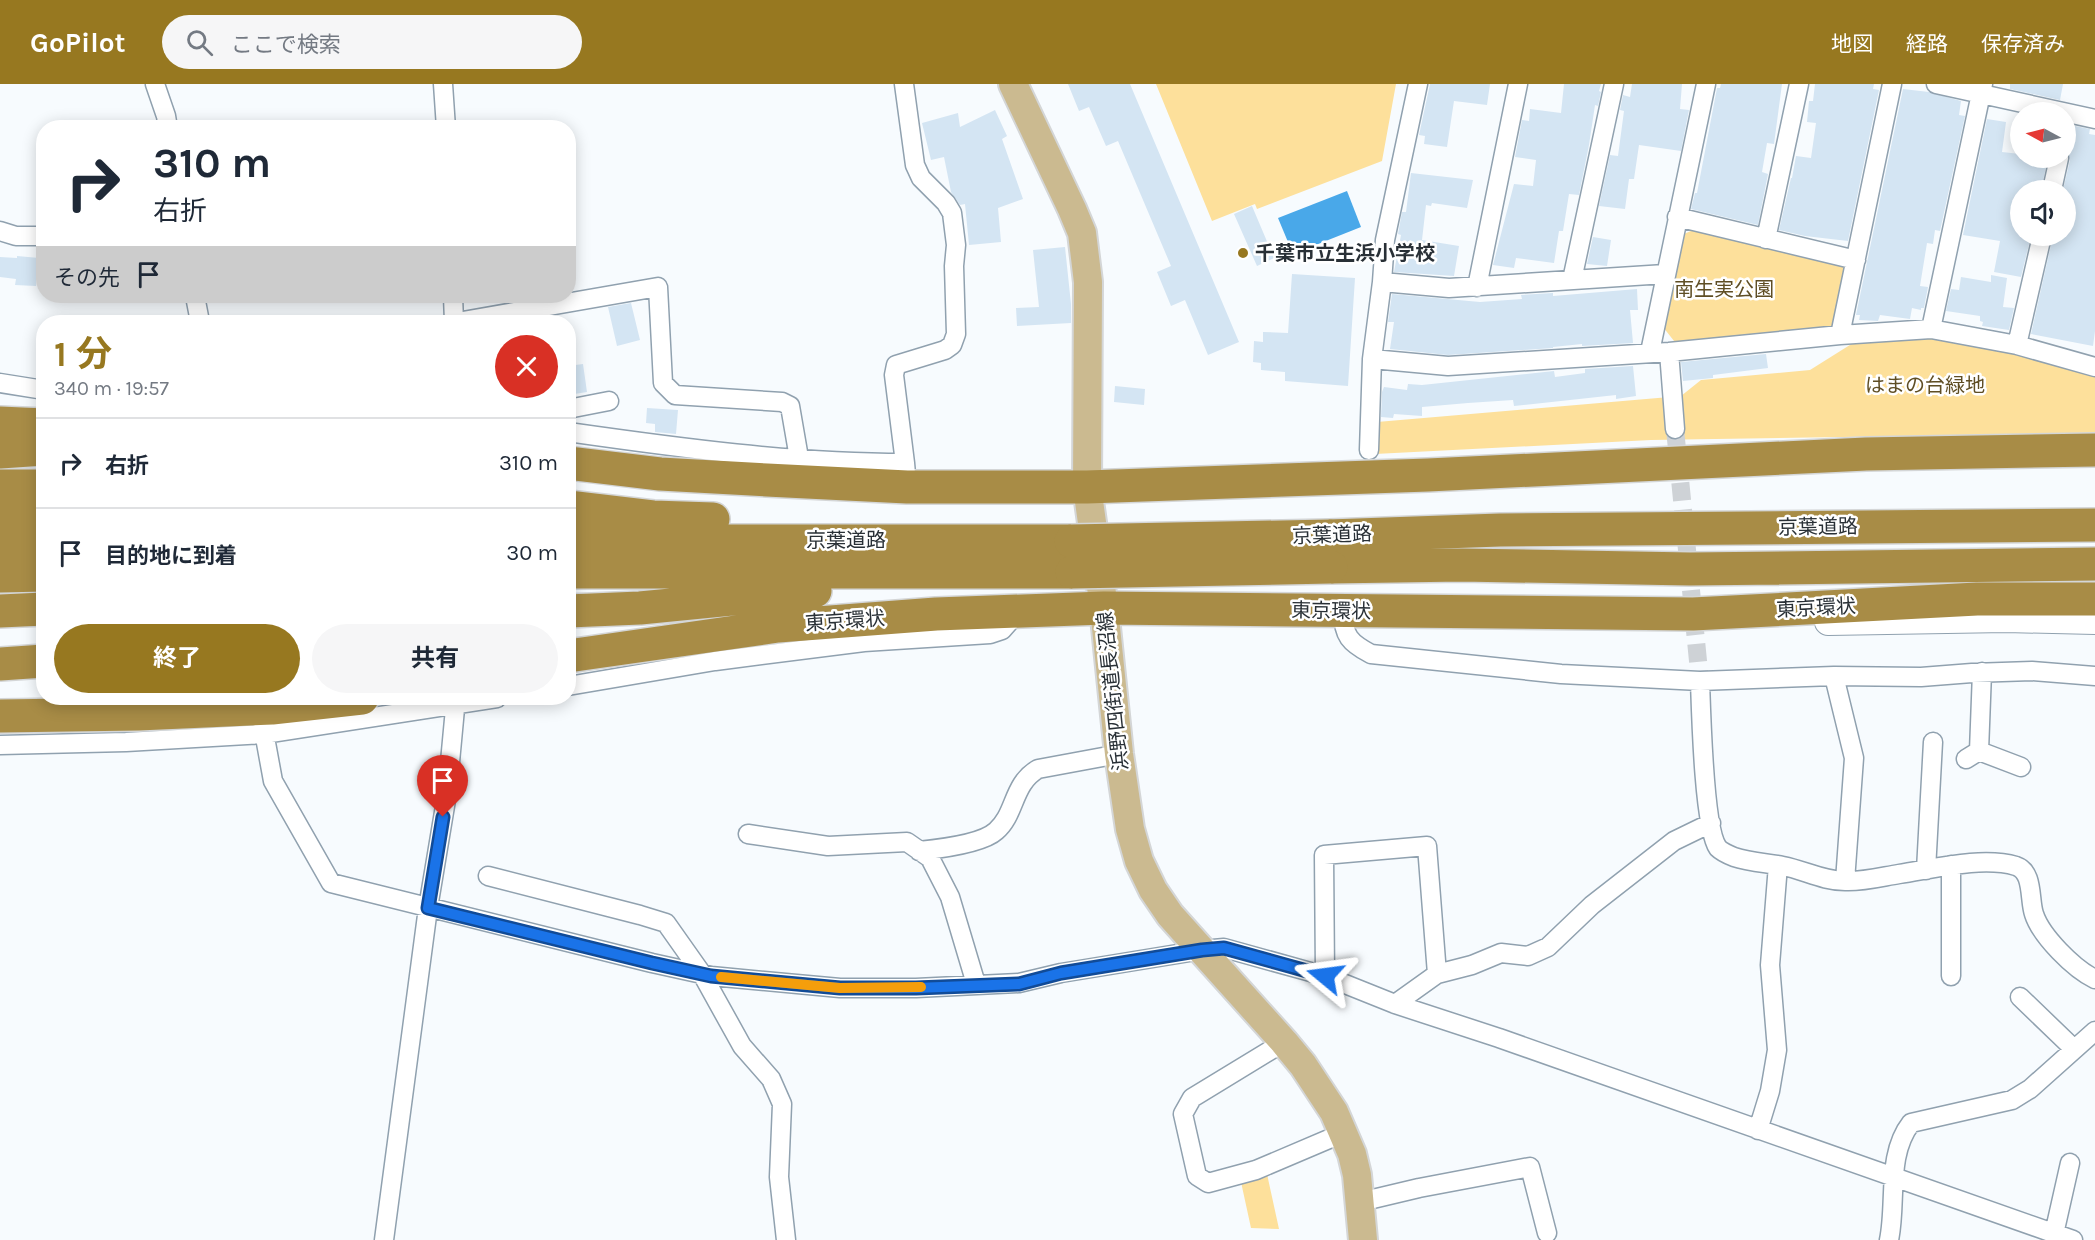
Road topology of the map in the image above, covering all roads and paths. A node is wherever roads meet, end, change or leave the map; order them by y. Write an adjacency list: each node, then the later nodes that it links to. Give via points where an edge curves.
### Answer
1 (155, 84): 16 (street)
2 (443, 84): 17 (street)
3 (904, 84): 52 (street, via 915,165 921,178 952,213 956,245 956,334 952,345 896,365)
4 (1013, 84): 55 (main road, 浜野四街道長沼線, via 1082,233 1088,282)
5 (1418, 84): 26 (street, via 1385,240)
6 (1518, 84): 27 (street)
7 (1614, 84): 25 (street)
8 (1706, 84): 18 (street)
9 (1799, 84): 21 (street)
10 (1892, 84): 23 (street)
11 (1936, 84): 12 (street)
12 (1982, 89): 13 (street); 31 (street)
13 (2018, 102)
14 (2095, 118): 15 (street)
15 (2076, 119)
16 (167, 120)
17 (445, 120)
18 (1677, 217): 21 (street); 24 (street)
19 (0, 231): 20 (street)
20 (36, 236)
21 (1766, 239): 23 (street)
22 (2040, 246): 33 (street)
23 (1856, 260): 32 (street)
24 (1665, 274): 25 (street); 34 (street)
25 (1572, 280): 27 (street)
26 (1382, 282): 27 (street); 36 (street)
27 (1477, 287)
28 (576, 301): 50 (street, via 658,287 663,383 668,390 675,395 782,402 790,406)
29 (566, 303): 30 (street)
30 (496, 315)
31 (1931, 329): 32 (street); 33 (street)
32 (1840, 335): 35 (street)
33 (2018, 345): 37 (street)
34 (1650, 352): 35 (street); 36 (street, via 1448,366)
35 (1669, 352): 44 (street)
36 (1372, 359): 47 (street)
37 (2095, 367)
38 (0, 383): 39 (street)
39 (36, 389)
40 (609, 401): 41 (street)
41 (576, 407)
42 (0, 423): 43 (highway)
43 (36, 425)
44 (1675, 429)
45 (576, 433): 50 (street)
46 (36, 450): 49 (highway)
47 (1369, 450)
48 (2095, 450): 55 (highway, via 1866,454)
49 (0, 452)
50 (799, 459): 52 (street, via 849,463)
51 (576, 464): 52 (highway, via 660,474)
52 (906, 475): 55 (highway)
53 (0, 486): 54 (highway)
54 (36, 486)
55 (1087, 487): 72 (main road, 浜野四街道長沼線)
56 (576, 508): 60 (highway, via 653,517 980,526)
57 (0, 515): 58 (highway)
58 (36, 516)
59 (2095, 525): 64 (highway, 京葉道路, via 1500,530)
60 (1023, 540): 61 (highway, 京葉道路); 65 (highway, 京葉道路)
61 (576, 541)
62 (0, 547): 63 (highway)
63 (36, 547)
64 (1330, 551): 65 (highway, 京葉道路, bridge); 66 (highway, 京葉道路, via 1462,565 1690,569)
65 (1071, 557): 68 (highway, 京葉道路)
66 (2095, 564)
67 (576, 572): 68 (highway, 京葉道路)
68 (977, 573): 75 (highway, via 931,584)
69 (36, 575): 70 (highway)
70 (0, 576)
71 (2095, 599): 78 (highway, 東京環状, via 1977,599)
72 (1104, 608): 76 (highway, 東京環状); 77 (highway, 東京環状); 97 (main road, 浜野四街道長沼線)
73 (36, 609): 74 (highway)
74 (0, 611)
75 (576, 611)
76 (1343, 611): 78 (highway, 東京環状); 88 (street, via 1343,628 1348,638 1371,654 1561,674)
77 (1018, 612): 80 (highway, 東京環状, via 778,626); 89 (street, via 1002,630 990,634 852,643)
78 (1693, 614): 79 (street, via 1797,623)
79 (2095, 621)
80 (576, 655)
81 (36, 662): 82 (highway)
82 (0, 664)
83 (1982, 672): 85 (street, via 1921,677); 86 (street); 98 (street, via 1972,755)
84 (0, 676): 87 (highway)
85 (1834, 676): 88 (street); 106 (street, via 1854,758)
86 (2095, 676)
87 (36, 678)
88 (1700, 681): 99 (street)
89 (576, 685)
90 (299, 705): 93 (highway, via 138,714)
91 (428, 705): 94 (street)
92 (457, 705): 107 (street)
93 (0, 716)
94 (263, 728): 96 (street, via 126,742); 107 (street, via 273,781 331,883)
95 (1933, 742): 104 (street)
96 (0, 745)
97 (1119, 753): 101 (street, via 1038,770 1021,785 996,832 949,849); 108 (main road, 浜野四街道長沼線, via 1130,829 1139,861 1170,915)
98 (2021, 767)
99 (1711, 823): 102 (street, via 1719,849 1733,857); 110 (street, via 1674,841 1592,905 1548,947 1528,956 1501,953)
100 (748, 834): 101 (street, via 828,846 907,842)
101 (919, 851): 114 (street, via 930,858 950,897)
102 (1778, 865): 106 (street); 120 (street, via 1770,965 1777,1050)
103 (1951, 865): 104 (street); 112 (street); 113 (street, via 1992,863 2018,867 2027,874 2033,913 2041,931 2082,972)
104 (1926, 870): 106 (street)
105 (488, 876): 109 (street, via 666,923)
106 (1845, 881)
107 (428, 908): 109 (street); 127 (street)
108 (1202, 950): 111 (street, via 1224,948); 114 (street, via 1061,973 1019,984); 118 (main road, 浜野四街道長沼線)
109 (702, 974): 114 (street, via 840,988); 128 (street, via 742,1046 771,1079 782,1104 779,1177)
110 (1437, 974): 111 (street, via 1427,846 1324,855); 116 (street)
111 (1325, 976): 116 (street)
112 (1950, 976)
113 (2095, 979)
114 (976, 984)
115 (2020, 998): 119 (street)
116 (1395, 1004): 120 (street)
117 (2095, 1031): 119 (street)
118 (1284, 1042): 121 (main road, 浜野四街道長沼線, via 1320,1089); 121 (street, via 1192,1098 1183,1114 1197,1176 1208,1183 1256,1170)
119 (2074, 1049): 123 (street, via 2012,1100 1911,1123 1904,1132)
120 (1758, 1130): 123 (street)
121 (1342, 1133): 124 (main road, 浜野四街道長沼線, via 1352,1154)
122 (2070, 1163): 126 (street)
123 (1893, 1178): 126 (street); 130 (street, via 1894,1210)
124 (1360, 1202): 125 (street, via 1530,1167); 129 (main road, 浜野四街道長沼線)
125 (1547, 1233)
126 (2054, 1234): 131 (street)
127 (384, 1240)
128 (786, 1240)
129 (1363, 1240)
130 (1889, 1240)
131 (2073, 1240)

